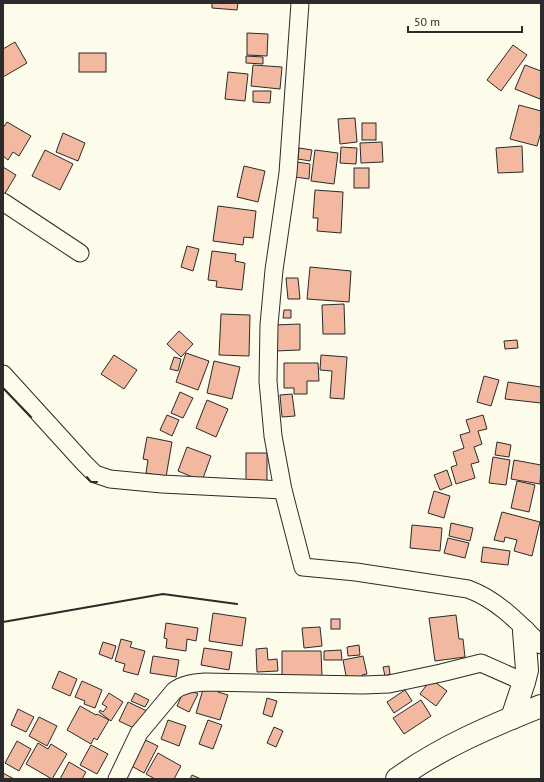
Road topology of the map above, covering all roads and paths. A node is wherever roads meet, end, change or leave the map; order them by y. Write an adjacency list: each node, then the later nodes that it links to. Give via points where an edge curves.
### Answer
1 (300, 3): 5 (street, via 288,173 269,325 268,381 273,436)
2 (3, 202): 3 (street)
3 (80, 252)
4 (3, 374): 5 (street, via 96,474 110,479 155,483)
5 (283, 490): 6 (street, via 303,567 356,572 468,589 494,602)
6 (522, 628): 7 (street); 8 (street); 9 (main road, via 527,670)
7 (541, 645)
8 (541, 658)
9 (524, 682): 11 (main road); 12 (street, via 481,663 389,684 189,683 174,691 139,733)
10 (541, 706): 11 (main road)
11 (512, 718): 13 (main road, via 463,739 419,763)
12 (118, 779)
13 (397, 779)

